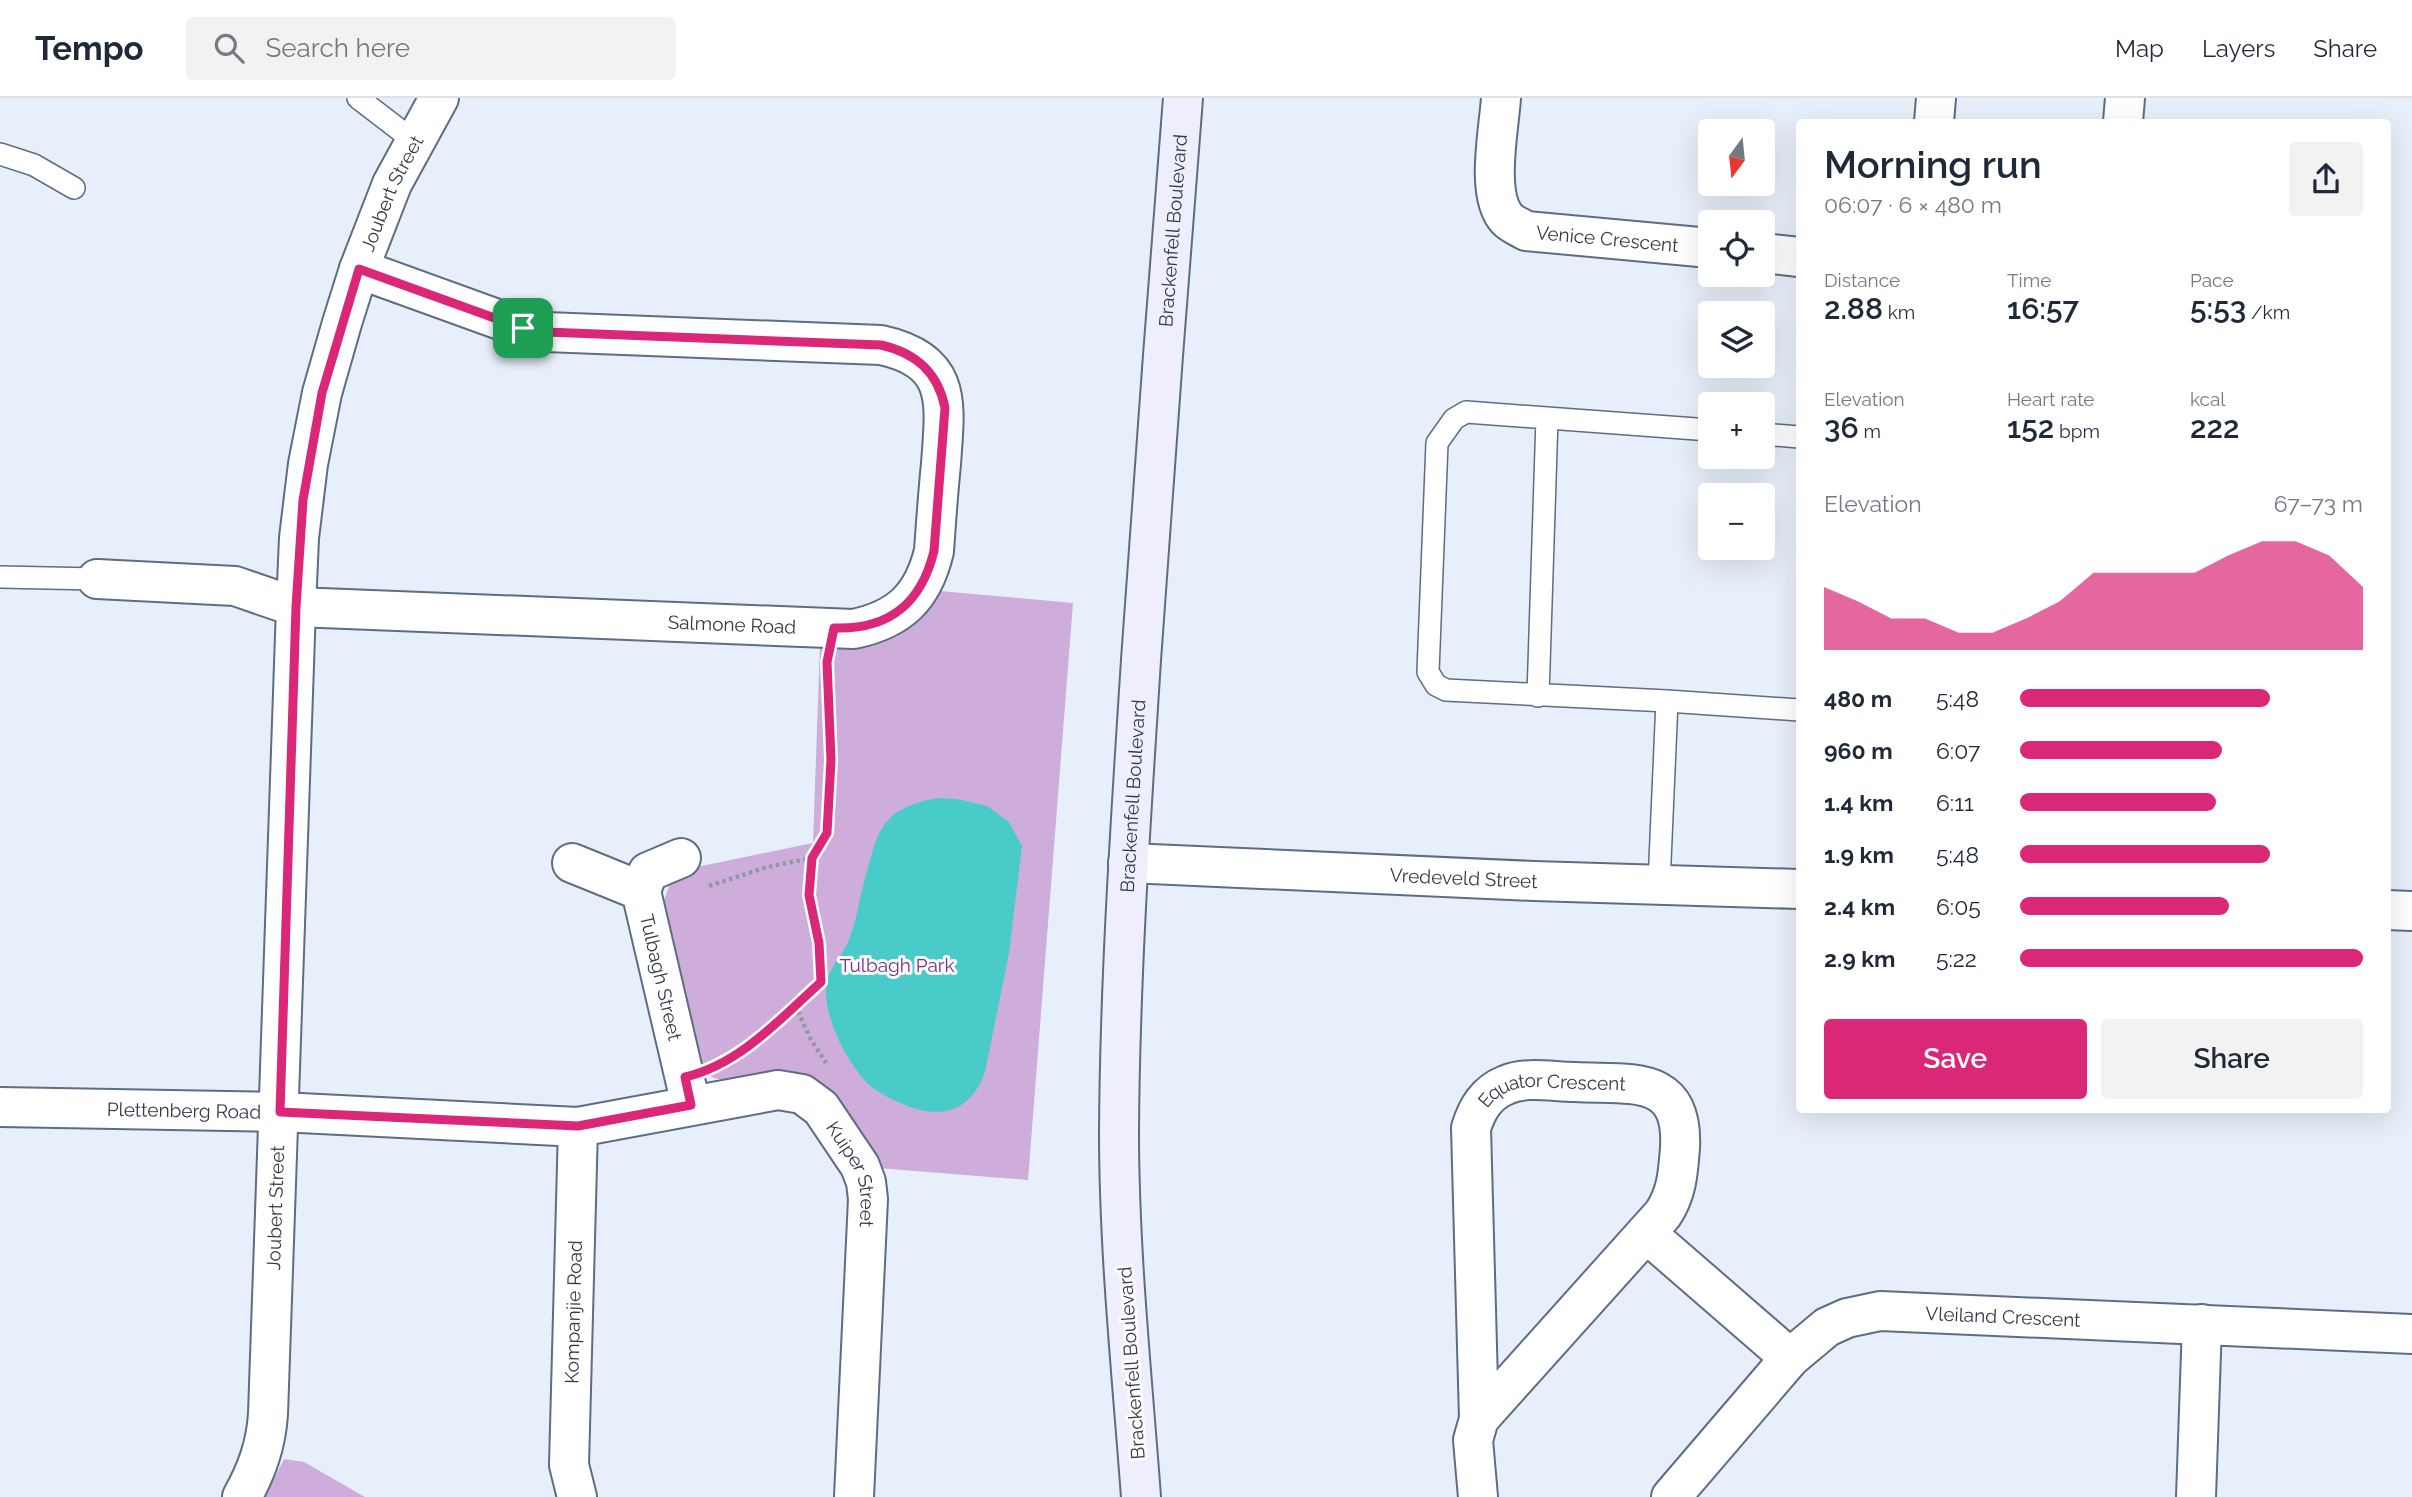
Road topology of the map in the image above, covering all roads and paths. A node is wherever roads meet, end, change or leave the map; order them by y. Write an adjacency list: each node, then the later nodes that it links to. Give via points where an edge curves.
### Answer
1 (358, 98): 9 (lane)
2 (439, 98): 9 (street, Joubert Street)
3 (1183, 98): 30 (street, Brackenfell Boulevard)
4 (1501, 98): 12 (street, Venice Crescent, via 1494,188 1507,219 1526,231)
5 (1936, 98): 7 (street)
6 (2125, 98): 8 (street)
7 (1934, 119)
8 (2123, 119)
9 (414, 141): 15 (street, Joubert Street)
10 (0, 154): 11 (lane, via 34,165)
11 (74, 188)
12 (1698, 247)
13 (1775, 254): 14 (street)
14 (1796, 257)
15 (359, 269): 22 (street, Joubert Street, via 322,393 308,464); 23 (street, Salmone Road, via 546,332 881,345 915,357 937,380 945,408 929,570 921,588 892,616 854,629)
16 (1547, 418): 17 (lane); 24 (lane); 24 (lane, via 1466,412 1454,419 1437,443 1428,672 1436,685 1446,690)
17 (1698, 429)
18 (1775, 435): 19 (lane)
19 (1796, 437)
20 (0, 577): 21 (lane)
21 (97, 579): 22 (street, Salmone Road, via 235,586)
22 (296, 607): 23 (street, Salmone Road); 38 (street, Joubert Street)
23 (834, 628): 28 (path, via 827,662 831,760 827,833)
24 (1538, 696): 25 (lane)
25 (1667, 701): 26 (lane); 31 (lane)
26 (1796, 710)
27 (681, 858): 33 (street, Tulbagh Street, via 648,872)
28 (812, 858): 33 (path); 36 (path, via 809,895 821,982 747,1048 707,1072)
29 (572, 863): 33 (street, Tulbagh Street)
30 (1128, 863): 31 (street, Vredeveld Street); 48 (street, Brackenfell Boulevard, via 1120,1216)
31 (1659, 884): 32 (street, Vredeveld Street)
32 (1796, 889)
33 (644, 901): 36 (street, Tulbagh Street)
34 (2391, 910): 35 (street)
35 (2412, 911)
36 (688, 1091): 39 (street, Kuiper Street); 47 (street, Kuiper Street, via 802,1094 821,1108 860,1166 868,1199)
37 (0, 1107): 38 (street, Plettenberg Road)
38 (280, 1112): 39 (street, Plettenberg Road); 45 (street, Joubert Street, via 267,1431 255,1475)
39 (578, 1126): 46 (street, Kompanjie Road, via 569,1465)
40 (1646, 1233): 43 (street); 44 (street, Equator Crescent); 44 (street, Equator Crescent, via 1670,1204 1677,1182 1681,1127 1668,1098 1647,1086 1520,1080 1485,1099 1471,1128)
41 (2202, 1325): 42 (street, Vleiland Crescent); 43 (street, Vleiland Crescent, via 1880,1311 1827,1327); 51 (street)
42 (2412, 1334)
43 (1790, 1358): 50 (street, Vleiland Crescent)
44 (1479, 1419): 49 (street, Equator Crescent, via 1473,1440)
45 (242, 1497)
46 (577, 1497)
47 (854, 1497)
48 (1141, 1497)
49 (1478, 1497)
50 (1671, 1497)
51 (2196, 1497)

